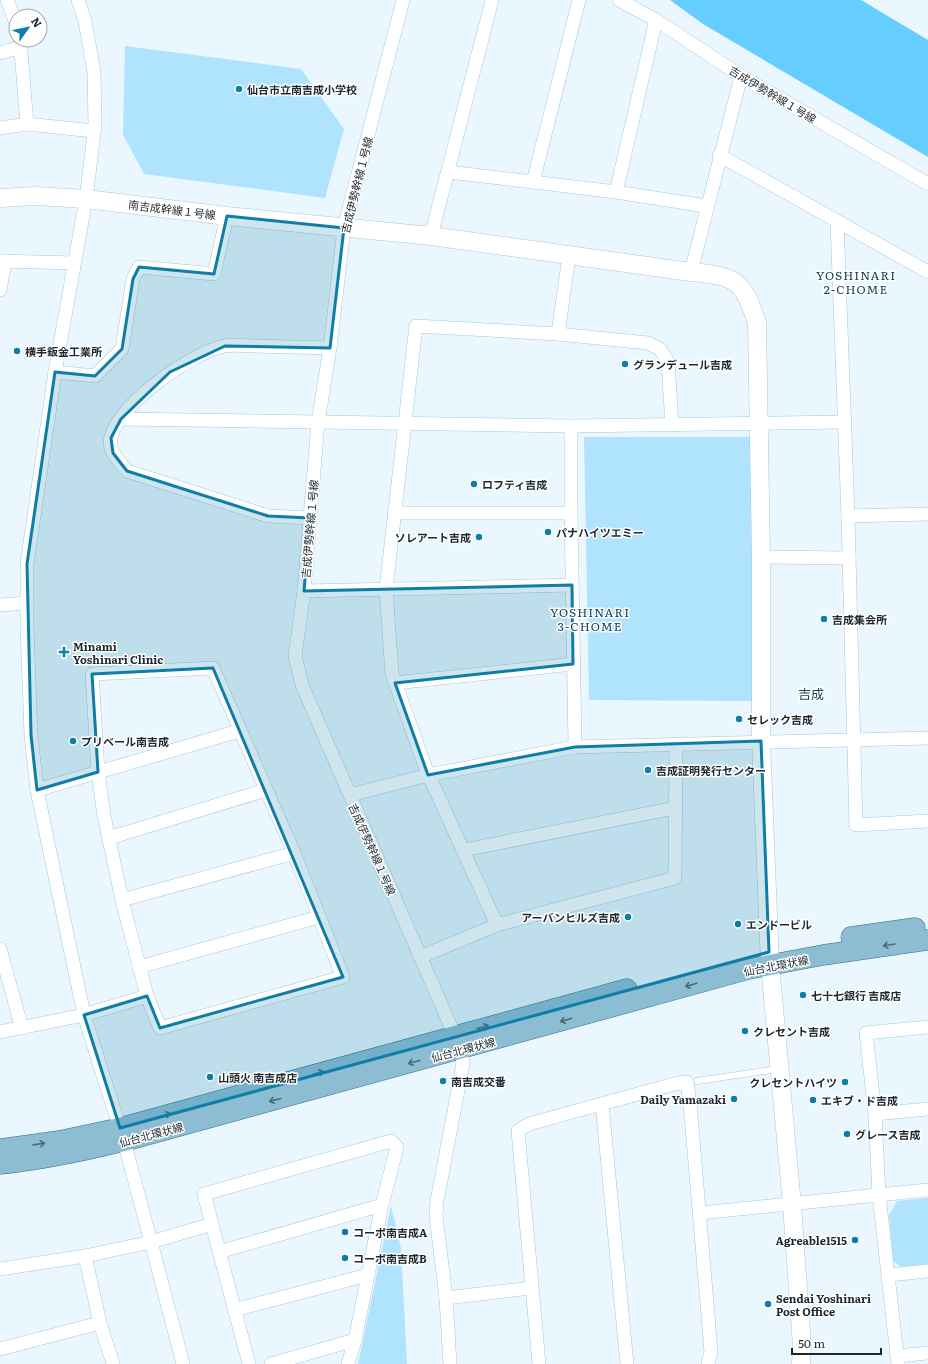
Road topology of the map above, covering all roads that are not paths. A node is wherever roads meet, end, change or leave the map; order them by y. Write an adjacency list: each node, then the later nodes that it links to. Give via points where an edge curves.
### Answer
1 (78, 0): 13 (street, via 85,21 94,72)
2 (403, 0): 24 (street, 吉成伊勢幹線１号線)
3 (492, 0): 15 (street)
4 (579, 0): 16 (street)
5 (619, 0): 6 (street, 吉成伊勢幹線１号線)
6 (656, 20): 10 (street, 吉成伊勢幹線１号線); 18 (street)
7 (11, 48): 9 (street)
8 (21, 48): 11 (street)
9 (0, 54)
10 (741, 76): 14 (street); 17 (street, 吉成伊勢幹線１号線)
11 (27, 124): 12 (street); 13 (street)
12 (0, 128)
13 (94, 131): 20 (street)
14 (719, 156): 21 (street); 23 (street)
15 (449, 172): 16 (street); 25 (street)
16 (533, 182): 18 (street)
17 (928, 184)
18 (616, 192): 21 (street)
19 (0, 198): 20 (street, 南吉成幹線１号線, via 35,196)
20 (86, 199): 22 (street, 南吉成幹線１号線); 28 (street)
21 (706, 206): 29 (street)
22 (227, 216): 24 (street, 南吉成幹線１号線); 34 (street, via 214,274 139,267 133,279 122,350 95,376)
23 (837, 221): 30 (street); 37 (street)
24 (344, 228): 25 (street, 南吉成幹線１号線); 33 (street, 吉成伊勢幹線１号線)
25 (431, 236): 26 (street, 南吉成幹線１号線)
26 (569, 256): 29 (street, 南吉成幹線１号線); 32 (street)
27 (2, 261): 28 (street); 31 (street)
28 (74, 263): 34 (street)
29 (690, 272): 39 (street, 南吉成幹線１号線, via 720,275 737,283 749,299 757,323)
30 (928, 272)
31 (0, 290)
32 (558, 334): 38 (street, via 416,326); 40 (street, via 648,343 660,349 668,362)
33 (330, 348): 35 (street, via 225,346 194,358 170,372); 36 (street, 吉成伊勢幹線１号線)
34 (55, 372): 52 (street, via 27,564)
35 (120, 419): 36 (street); 46 (street, via 111,438 113,453 127,471 268,516)
36 (318, 422): 38 (street); 46 (street, 吉成伊勢幹線１号線)
37 (845, 422): 39 (street); 45 (street)
38 (404, 423): 41 (street); 42 (street)
39 (758, 423): 40 (street); 47 (street, 南吉成幹線１号線)
40 (672, 425): 41 (street)
41 (571, 426): 43 (street)
42 (394, 513): 43 (street); 50 (street)
43 (571, 513): 49 (street)
44 (928, 514): 45 (street)
45 (848, 516): 48 (street)
46 (310, 518): 51 (street, 吉成伊勢幹線１号線)
47 (761, 557): 48 (street); 59 (street, 南吉成幹線１号線)
48 (849, 558): 58 (street)
49 (572, 585): 50 (street); 54 (street)
50 (386, 589): 51 (street); 55 (street, via 392,674)
51 (304, 591): 66 (street, 吉成伊勢幹線１号線, via 295,656 302,685)
52 (27, 603): 53 (street); 64 (street, via 31,734)
53 (0, 604)
54 (573, 664): 55 (street); 61 (street)
55 (395, 682): 63 (street)
56 (239, 731): 62 (street); 62 (street, via 213,668 92,674); 65 (street)
57 (928, 738): 58 (street)
58 (854, 740): 59 (street); 68 (street, via 856,825)
59 (761, 741): 60 (street); 79 (street, 南吉成幹線１号線)
60 (676, 744): 61 (street); 67 (street)
61 (575, 747): 63 (street)
62 (98, 772): 64 (street); 69 (street)
63 (429, 775): 66 (street); 70 (street)
64 (36, 790): 82 (street)
65 (266, 790): 69 (street); 71 (street)
66 (350, 795): 78 (street, 吉成伊勢幹線１号線)
67 (676, 808): 70 (street); 74 (street, via 675,878)
68 (928, 821)
69 (109, 838): 72 (street)
70 (464, 850): 74 (street)
71 (294, 853): 72 (street); 73 (street)
72 (122, 900): 80 (street)
73 (319, 917): 80 (street); 81 (street, via 343,977 160,1028)
74 (498, 925): 78 (street)
75 (928, 926): 79 (main road, 仙台北環状線, via 884,932)
76 (928, 940): 79 (main road, 仙台北環状線, one-way to 79, via 831,954)
77 (0, 949): 84 (street)
78 (420, 957): 86 (street, 吉成伊勢幹線１号線)
79 (770, 959): 86 (main road, 仙台北環状線); 87 (street, 南吉成幹線１号線)
80 (139, 967): 81 (street)
81 (147, 996): 82 (street)
82 (84, 1016): 84 (street); 92 (street)
83 (928, 1027): 91 (street, via 866,1033)
84 (22, 1028): 85 (street)
85 (0, 1032)
86 (458, 1042): 92 (main road, 仙台北環状線); 109 (street, via 463,1064 436,1216)
87 (779, 1069): 88 (lane); 98 (street, 南吉成幹線１号線)
88 (697, 1081)
89 (602, 1104): 99 (street, via 687,1082); 108 (street, via 528,1124 518,1131); 123 (street)
90 (928, 1109): 91 (street)
91 (875, 1114): 96 (street)
92 (122, 1134): 93 (main road, 仙台北環状線, one-way to 92); 94 (main road, 仙台北環状線, via 49,1158); 101 (street)
93 (0, 1149)
94 (0, 1164)
95 (928, 1190): 96 (street)
96 (879, 1195): 98 (street); 107 (street)
97 (382, 1205): 100 (street, via 397,1147 392,1142 204,1194); 102 (street); 106 (street)
98 (792, 1205): 99 (street); 125 (street, 南吉成幹線１号線, via 802,1346)
99 (700, 1213): 124 (street, via 711,1353)
100 (212, 1224): 101 (street); 102 (street)
101 (150, 1242): 103 (street); 117 (street)
102 (219, 1252): 110 (street)
103 (86, 1256): 104 (street); 111 (street)
104 (0, 1269)
105 (928, 1271): 107 (street)
106 (368, 1275): 110 (street); 112 (street)
107 (889, 1275): 115 (street)
108 (531, 1288): 109 (street); 122 (street)
109 (446, 1298): 121 (street)
110 (234, 1310): 118 (street)
111 (100, 1323): 113 (street); 116 (street)
112 (354, 1340): 119 (street); 120 (street)
113 (0, 1349)
114 (928, 1353): 115 (street)
115 (897, 1360)
116 (113, 1364)
117 (183, 1364)
118 (249, 1364)
119 (271, 1364)
120 (348, 1364)
121 (450, 1364)
122 (539, 1364)
123 (627, 1364)
124 (708, 1364)
125 (801, 1364)

